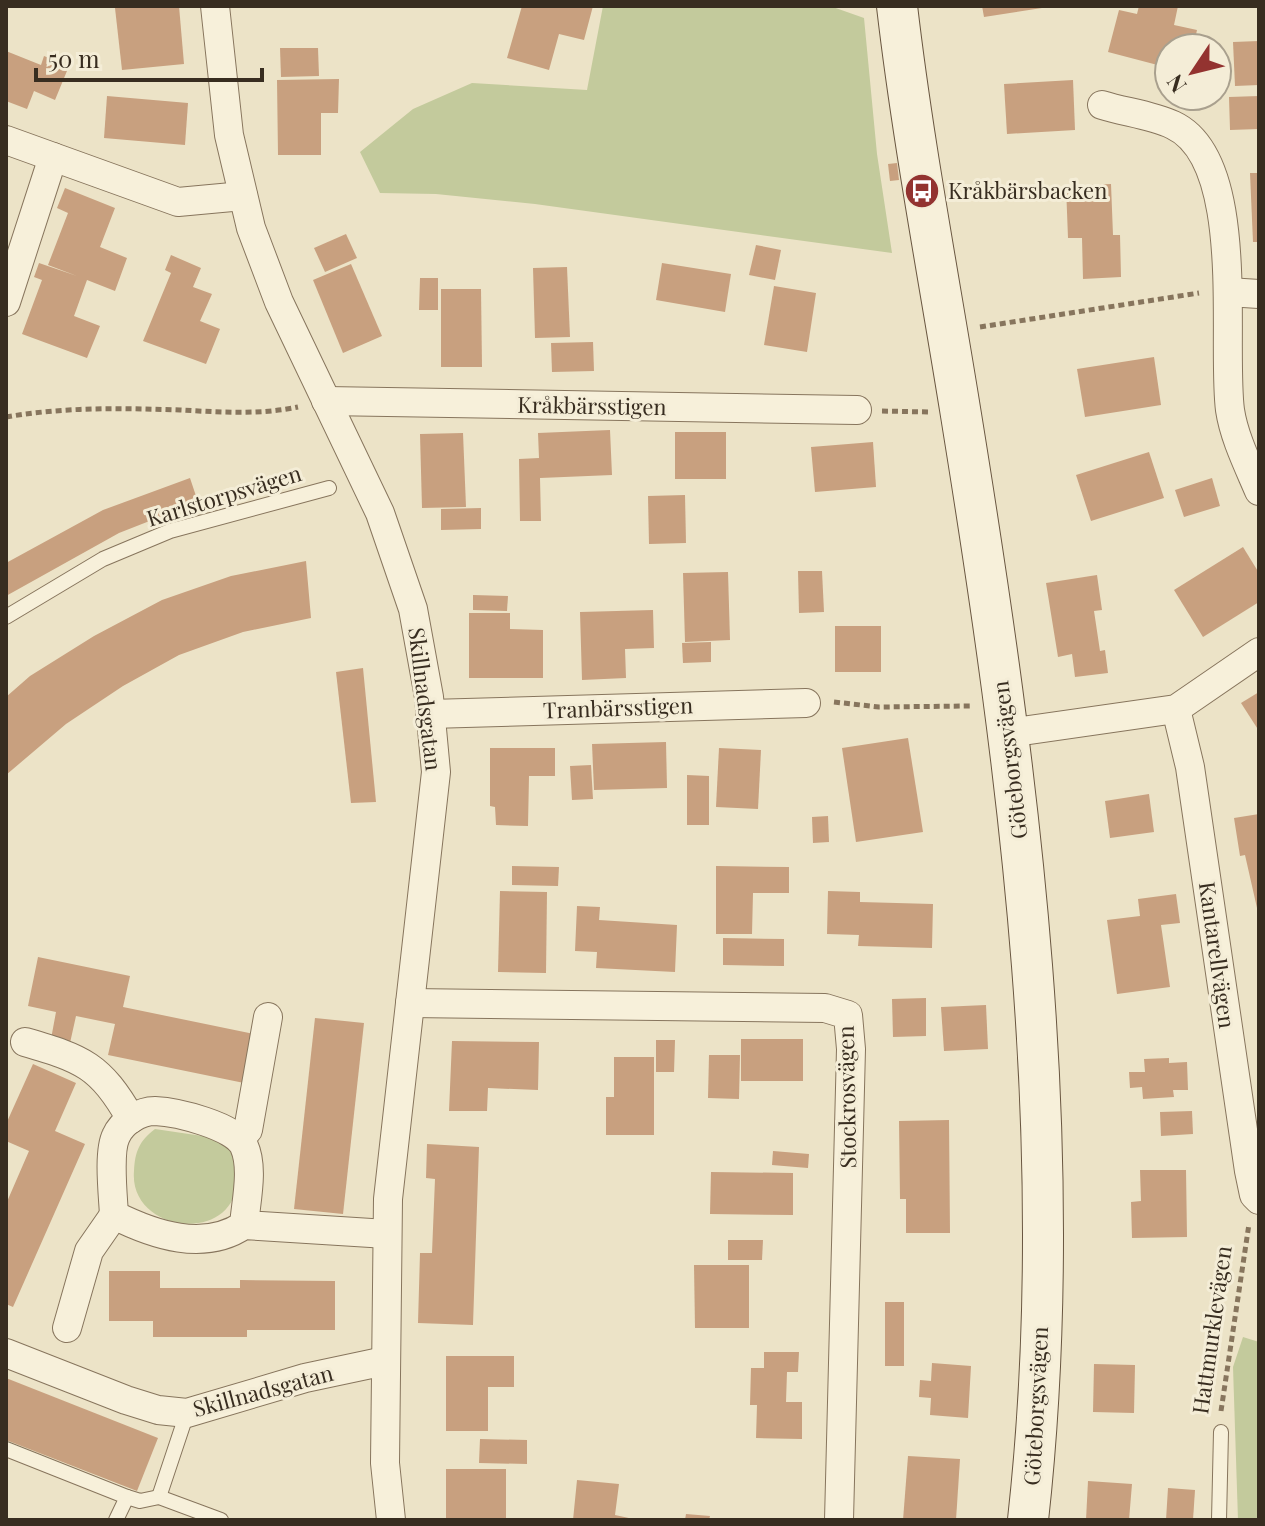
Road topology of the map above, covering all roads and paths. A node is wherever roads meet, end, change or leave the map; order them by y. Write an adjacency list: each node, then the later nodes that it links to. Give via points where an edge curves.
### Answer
1 (215, 6): 6 (street, Skillnadsgatan, via 229,135)
2 (897, 6): 10 (street, Göteborgsvägen)
3 (1102, 105): 7 (street, via 1174,125 1194,142 1211,172 1220,209)
4 (6, 140): 5 (street)
5 (53, 157): 6 (street, via 178,202); 9 (street)
6 (243, 196): 11 (street, Skillnadsgatan, via 279,302)
7 (1228, 292): 8 (street); 10 (path, via 1184,294 968,329); 16 (street, via 1230,411)
8 (1259, 294)
9 (6, 302)
10 (945, 326): 13 (street, Göteborgsvägen)
11 (326, 401): 12 (street, Kråkbärsstigen); 14 (path, via 286,410 118,408); 21 (street, Skillnadsgatan, via 380,513 413,609)
12 (857, 410): 13 (path)
13 (961, 414): 22 (street, Göteborgsvägen)
14 (6, 417)
15 (329, 488): 17 (lane, Karlstorpsvägen, via 170,531 103,559)
16 (1259, 491)
17 (6, 617)
18 (1259, 652): 20 (street)
19 (806, 703): 21 (street, Tranbärsstigen); 22 (path)
20 (1176, 709): 22 (street); 28 (street, Kantarellvägen, via 1190,767)
21 (430, 714): 23 (street, Skillnadsgatan, via 436,772)
22 (1006, 720): 44 (street, Göteborgsvägen, via 1035,989 1042,1193 1041,1343)
23 (410, 1003): 31 (street, Skillnadsgatan); 43 (street, Stockrosvägen, via 825,1008 848,1015)
24 (268, 1017): 27 (street, via 248,1130)
25 (25, 1042): 26 (street, via 77,1057 114,1090)
26 (131, 1119): 27 (street, via 155,1111 221,1127); 29 (street, via 114,1139)
27 (239, 1139): 30 (street, via 248,1163)
28 (1256, 1198): 36 (path, Hattmurklevägen, via 1221,1394)
29 (114, 1215): 30 (street, via 145,1231 200,1240 227,1236); 32 (street, via 89,1251)
30 (244, 1225): 31 (street)
31 (387, 1234): 34 (street, Skillnadsgatan)
32 (67, 1328)
33 (6, 1353): 35 (street, Skillnadsgatan, via 126,1400)
34 (385, 1361): 35 (street, Skillnadsgatan); 42 (street, Skillnadsgatan)
35 (187, 1413): 39 (lane)
36 (1221, 1432): 45 (lane, Hattmurklevägen)
37 (6, 1449): 38 (lane)
38 (127, 1497): 39 (lane); 40 (lane)
39 (159, 1497): 41 (lane)
40 (116, 1520)
41 (221, 1520)
42 (391, 1520)
43 (839, 1520)
44 (1028, 1520)
45 (1219, 1520)

